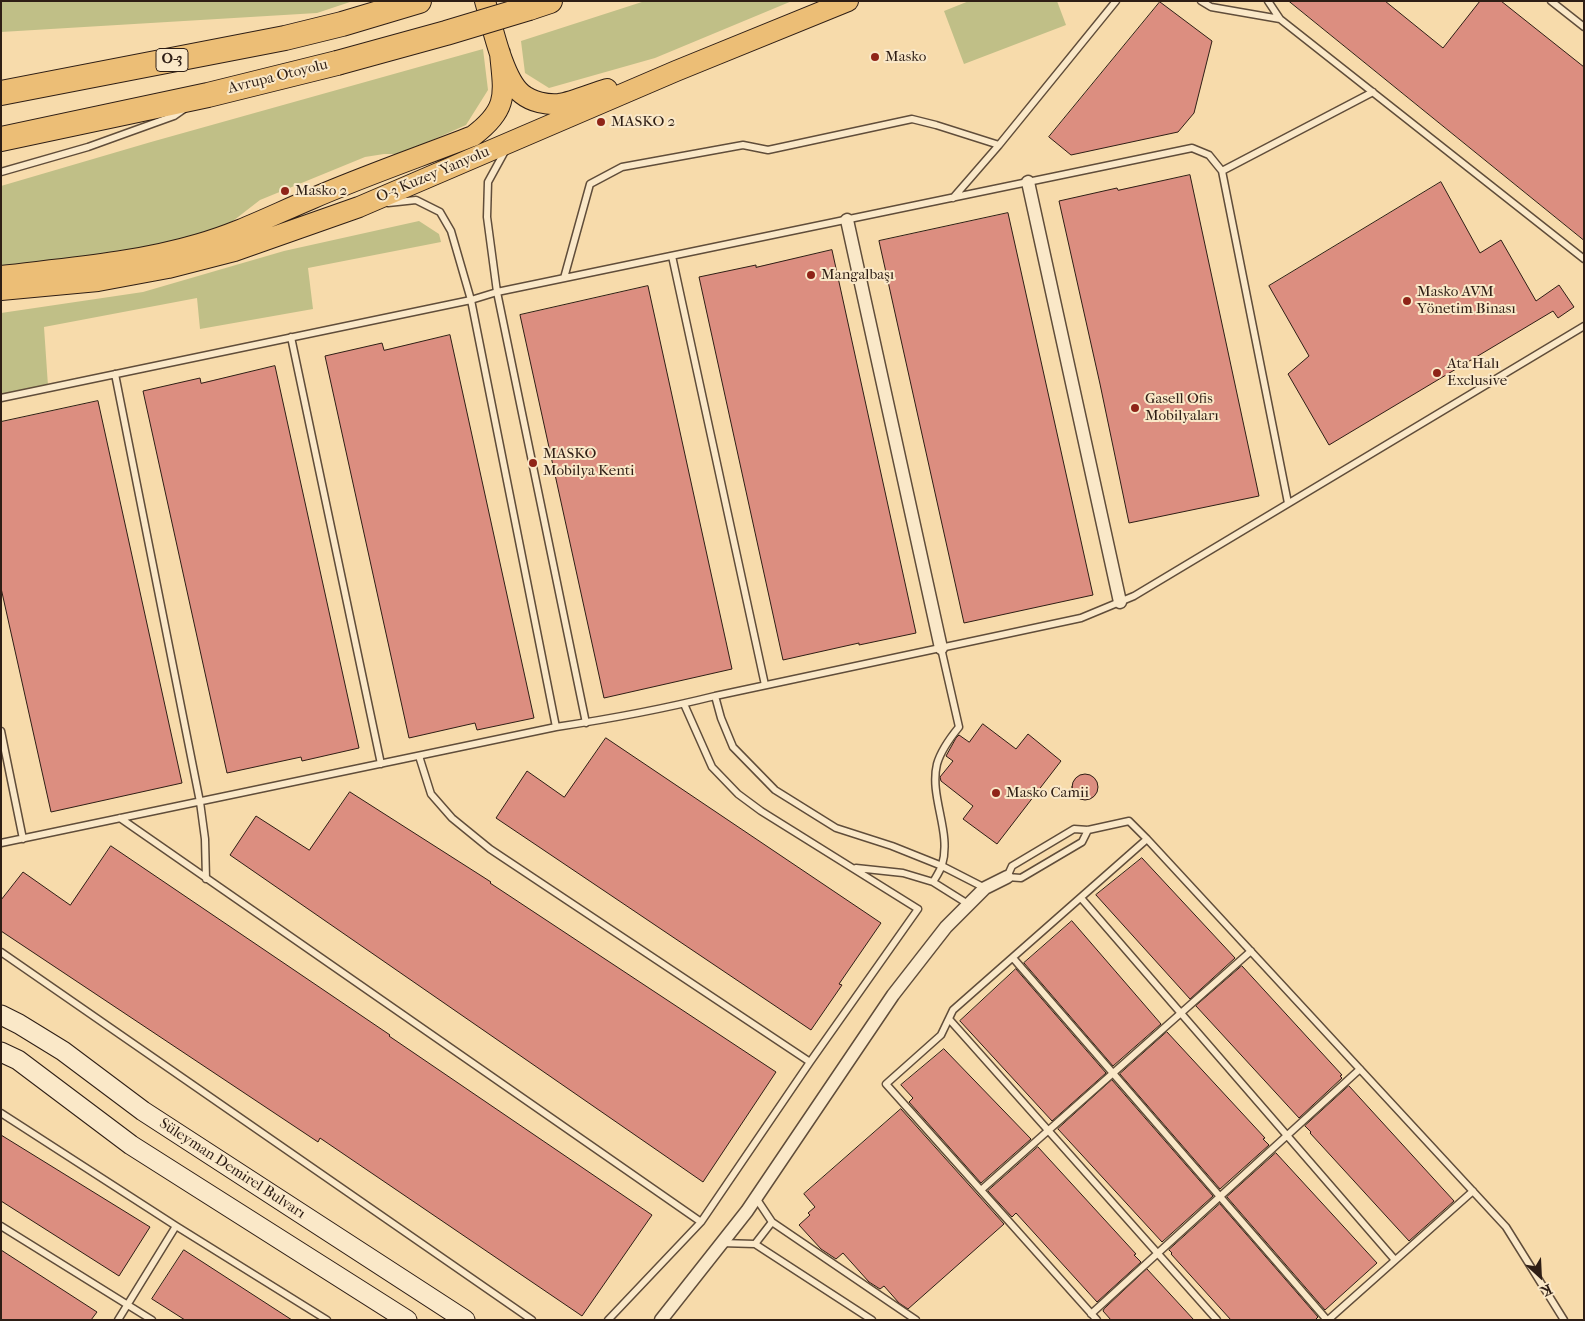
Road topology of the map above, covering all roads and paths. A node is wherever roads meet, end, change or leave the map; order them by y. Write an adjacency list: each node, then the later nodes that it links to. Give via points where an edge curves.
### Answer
1 (419, 1): 14 (highway, O-3, via 276,40)
2 (485, 1): 11 (main road)
3 (848, 1): 12 (main road, O-3 Kuzey Yanyolu)
4 (1116, 1): 18 (lane)
5 (1201, 1): 9 (lane, via 1211,7)
6 (1268, 1): 9 (lane)
7 (1551, 1): 10 (lane)
8 (540, 5): 15 (highway, Avrupa Otoyolu, bridge, via 337,63)
9 (1280, 18): 13 (lane)
10 (1584, 27)
11 (500, 53): 12 (main road, via 511,80 522,94 540,103 559,104); 27 (main road, O-3 Kuzey Yanyolu, via 502,103 487,126 473,136 235,233 199,244 164,254 96,265)
12 (676, 71): 17 (main road, O-3 Kuzey Yanyolu)
13 (1373, 92): 19 (lane); 26 (lane)
14 (1, 93)
15 (208, 95): 16 (highway, Avrupa Otoyolu); 20 (lane, via 174,116 88,147)
16 (3, 139)
17 (510, 143): 23 (main road, O-3 Kuzey Yanyolu); 30 (lane, via 488,182 487,217)
18 (999, 144): 22 (lane); 28 (lane, via 912,120 768,150 743,145 622,167 590,184)
19 (1222, 171): 21 (lane, via 1209,155 1192,148); 36 (lane)
20 (1, 172)
21 (1028, 182): 22 (lane); 37 (street)
22 (953, 198): 24 (lane)
23 (359, 207): 29 (main road, O-3 Kuzey Yanyolu, via 234,250 168,268 98,281); 31 (lane, via 416,200 440,212 452,231)
24 (847, 220): 25 (lane); 38 (street)
25 (672, 256): 28 (lane); 39 (lane)
26 (1584, 259)
27 (1, 276)
28 (564, 278): 30 (lane)
29 (1, 290)
30 (497, 292): 31 (lane); 42 (lane)
31 (471, 300): 33 (lane); 43 (lane)
32 (1584, 326): 36 (lane)
33 (290, 337): 34 (lane); 46 (lane)
34 (115, 374): 35 (lane); 47 (lane)
35 (1, 398)
36 (1288, 503): 37 (lane)
37 (1120, 602): 38 (lane, via 1081,618)
38 (940, 648): 39 (lane); 53 (lane, via 959,727 939,759 936,772 944,834)
39 (765, 685): 40 (lane)
40 (715, 696): 41 (lane); 53 (lane, via 733,747 775,790 836,828)
41 (684, 704): 42 (lane); 54 (lane, via 712,767 738,794)
42 (586, 723): 43 (lane)
43 (556, 727): 45 (lane)
44 (1, 732): 50 (lane)
45 (419, 756): 46 (lane); 68 (lane, via 430,794 452,818 490,849)
46 (381, 764): 47 (lane)
47 (200, 802): 48 (lane); 56 (lane)
48 (120, 818): 50 (lane); 56 (lane)
49 (1088, 830): 51 (lane, via 1129,821); 55 (lane, via 1074,830 1012,866); 55 (lane, via 1082,842 1021,878)
50 (23, 839): 52 (lane)
51 (1147, 839): 59 (lane); 61 (lane)
52 (1, 844)
53 (942, 866): 57 (lane); 58 (lane)
54 (852, 867): 57 (lane, via 903,873); 68 (lane, via 918,909)
55 (1007, 877): 58 (street)
56 (206, 879): 78 (lane)
57 (932, 882): 60 (lane)
58 (985, 888): 60 (street)
59 (1081, 898): 63 (lane); 64 (lane)
60 (968, 904): 76 (street, via 946,926 893,995)
61 (1251, 951): 64 (lane); 69 (lane)
62 (1, 952): 93 (lane)
63 (1013, 958): 66 (lane, via 953,1010); 70 (lane)
64 (1181, 1013): 70 (lane); 73 (lane)
65 (1, 1015): 92 (main road, Süleyman Demirel Bulvarı, via 63,1051 143,1111)
66 (949, 1019): 72 (lane); 74 (lane, via 941,1035 886,1084)
67 (1, 1052): 91 (main road, via 18,1060 131,1145)
68 (810, 1062): 78 (lane)
69 (1360, 1069): 73 (lane); 75 (lane)
70 (1113, 1073): 72 (lane); 77 (lane)
71 (1, 1113): 81 (lane)
72 (1048, 1130): 74 (lane); 84 (lane)
73 (1287, 1135): 77 (lane); 85 (lane)
74 (981, 1190): 87 (lane)
75 (1472, 1191): 85 (lane); 101 (lane, via 1506,1227)
76 (756, 1197): 79 (lane); 82 (street)
77 (1220, 1197): 84 (lane); 100 (lane)
78 (701, 1222): 94 (lane)
79 (772, 1222): 83 (lane); 97 (lane)
80 (1, 1226): 86 (lane)
81 (176, 1226): 86 (lane); 90 (lane)
82 (721, 1243): 83 (lane); 95 (street)
83 (755, 1244): 96 (lane)
84 (1158, 1253): 87 (lane); 99 (lane)
85 (1395, 1260): 100 (lane)
86 (128, 1304): 88 (lane); 89 (lane)
87 (1092, 1314): 98 (lane)
88 (118, 1320)
89 (152, 1320)
90 (327, 1320)
91 (407, 1320)
92 (465, 1320)
93 (532, 1320)
94 (608, 1320)
95 (661, 1320)
96 (872, 1320)
97 (916, 1320)
98 (1097, 1320)
99 (1217, 1320)
100 (1327, 1320)
101 (1564, 1320)

